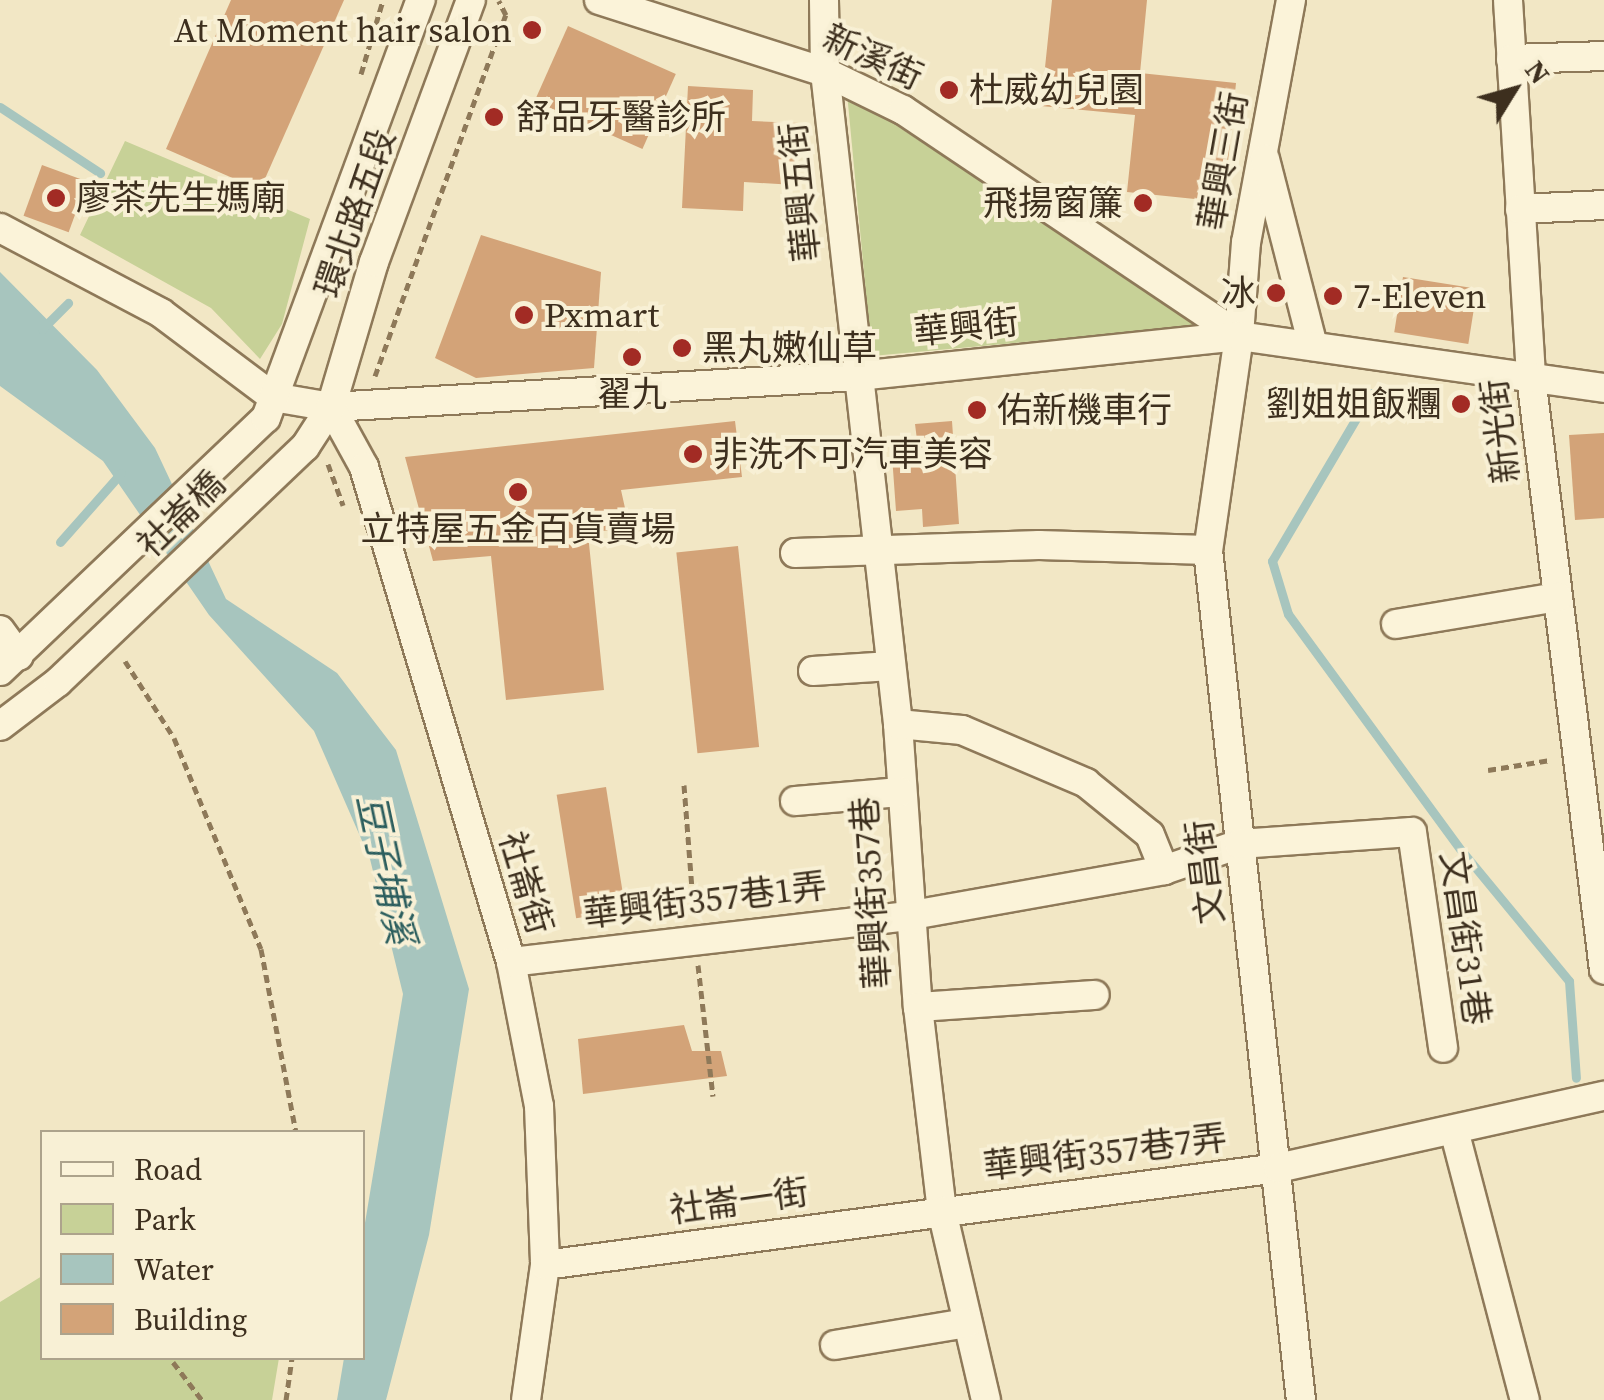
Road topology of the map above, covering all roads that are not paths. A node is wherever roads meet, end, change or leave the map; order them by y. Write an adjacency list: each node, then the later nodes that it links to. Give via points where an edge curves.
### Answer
1 (421, 0): 19 (street, 環北路五段)
2 (471, 0): 20 (street, 環北路五段, via 374,262)
3 (599, 0): 9 (street, 新溪街)
4 (824, 0): 9 (street, 華興五街)
5 (1290, 0): 10 (street, 華興三街)
6 (1508, 0): 8 (street, 新光街)
7 (1604, 56): 8 (street)
8 (1510, 59): 12 (street, 新光街)
9 (825, 72): 14 (street, 新溪街, via 903,110 1003,173); 16 (street, 華興五街)
10 (1262, 149): 14 (street, 華興三街); 15 (street)
11 (1604, 205): 12 (street)
12 (1520, 209): 17 (street, 新光街)
13 (0, 228): 19 (street, via 161,313)
14 (1239, 336): 15 (street, 華興街); 16 (street, 華興街); 23 (street, 文昌街)
15 (1313, 346): 17 (street, 華興街)
16 (858, 376): 20 (street, 華興街); 22 (street, 華興街357巷)
17 (1531, 377): 18 (street, 華興街); 25 (street, 新光街)
18 (1604, 388)
19 (270, 407): 20 (street, 華興街); 28 (street, 社崙橋)
20 (332, 407): 21 (street, 環北路五段); 38 (street, 社崙街, via 364,467)
21 (316, 454): 32 (street, 社崙橋)
22 (876, 549): 23 (street); 24 (street); 29 (street, 華興街357巷)
23 (1208, 550): 35 (street, 文昌街)
24 (795, 552)
25 (1558, 596): 26 (street); 39 (street, 新光街)
26 (1396, 624)
27 (0, 630): 28 (street)
28 (10, 664)
29 (891, 666): 30 (street); 31 (street, 華興街357巷)
30 (813, 671)
31 (898, 724): 33 (street, 華興街357巷); 36 (street, via 962,730 1086,783 1150,835)
32 (0, 726)
33 (901, 792): 34 (street); 37 (street, 華興街357巷)
34 (795, 801)
35 (1239, 844): 36 (street, 華興街357巷1弄); 42 (street, 文昌街31巷, via 1412,832); 45 (street, 文昌街)
36 (1164, 870): 37 (street, 華興街357巷1弄)
37 (907, 916): 38 (street, 華興街357巷1弄); 41 (street, 華興街357巷)
38 (511, 962): 47 (street, 社崙街, via 539,1106)
39 (1604, 970)
40 (1096, 995): 41 (street)
41 (918, 1007): 46 (street, 華興街357巷)
42 (1444, 1048)
43 (1604, 1096): 44 (street, 華興街357巷7弄)
44 (1454, 1130): 45 (street, 華興街357巷7弄); 53 (street)
45 (1278, 1168): 46 (street, 華興街357巷7弄); 52 (street, 文昌街)
46 (942, 1211): 47 (street, 社崙一街); 48 (street, 華興街357巷)
47 (545, 1265): 50 (street, 社崙街)
48 (967, 1323): 49 (street); 51 (street, 華興街357巷)
49 (836, 1345)
50 (526, 1400)
51 (986, 1400)
52 (1301, 1400)
53 (1525, 1400)

